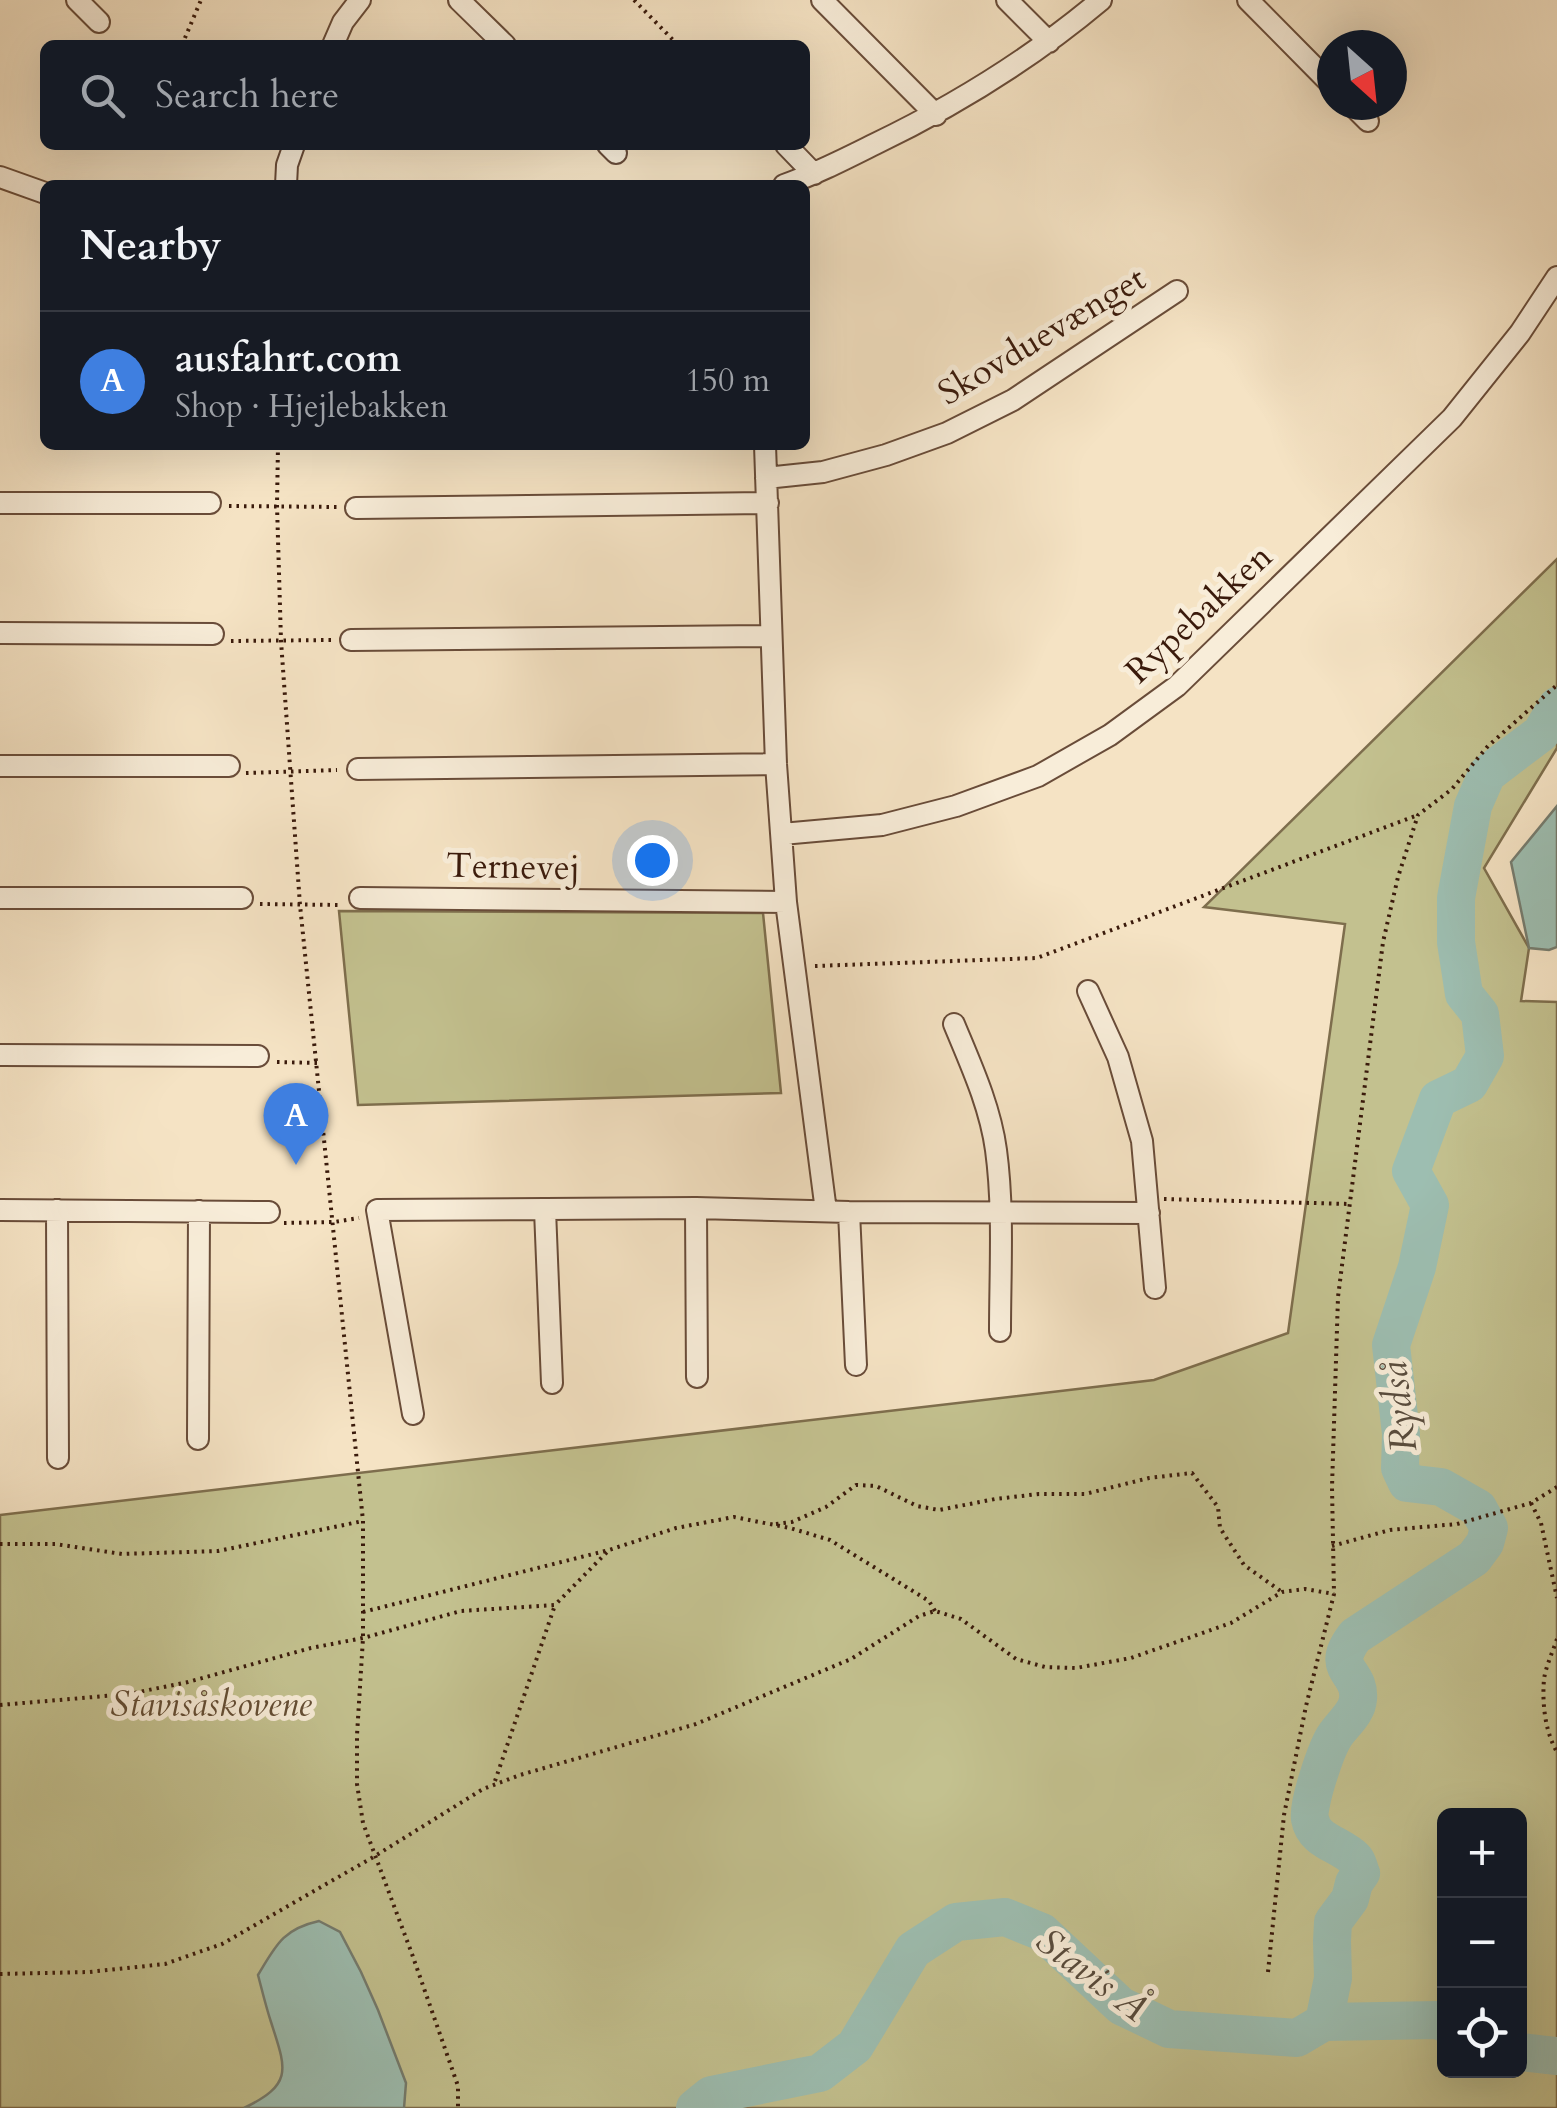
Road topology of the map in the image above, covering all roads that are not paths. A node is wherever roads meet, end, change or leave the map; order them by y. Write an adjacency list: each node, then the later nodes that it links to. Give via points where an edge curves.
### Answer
1 (77, 0): 8 (street)
2 (360, 0): 9 (street)
3 (459, 0): 10 (street)
4 (822, 0): 13 (street)
5 (1007, 0): 11 (street)
6 (1101, 0): 11 (street)
7 (1248, 0): 12 (street)
8 (99, 22)
9 (335, 40)
10 (500, 40)
11 (1049, 42): 13 (street)
12 (1317, 70)
13 (936, 115): 16 (street)
14 (292, 150): 18 (street)
15 (791, 150): 16 (street)
16 (814, 174): 19 (street)
17 (0, 177): 20 (street)
18 (286, 180)
19 (798, 180)
20 (40, 191)
21 (1557, 277): 37 (street, Rypebakken, via 1452,418 1176,686 1110,735 1038,776 956,806 882,826)
22 (1177, 291): 24 (street, Skovduevænget, via 1013,400 947,433 823,472)
23 (765, 450): 24 (street)
24 (766, 478): 27 (street)
25 (0, 503): 26 (street)
26 (210, 503)
27 (768, 504): 28 (street); 31 (street)
28 (356, 508)
29 (0, 633): 30 (street)
30 (213, 634)
31 (772, 636): 32 (street); 33 (street)
32 (350, 640)
33 (776, 764): 36 (street); 37 (street)
34 (0, 766): 35 (street)
35 (230, 766)
36 (358, 769)
37 (782, 834): 41 (street)
38 (0, 898): 39 (street)
39 (242, 898)
40 (360, 898): 41 (street, Ternevej)
41 (786, 902): 52 (street)
42 (1088, 991): 54 (street, via 1118,1057 1142,1140)
43 (954, 1024): 55 (street, via 983,1094 996,1148)
44 (0, 1055): 45 (street)
45 (258, 1056)
46 (696, 1208): 49 (street); 52 (street); 59 (street)
47 (0, 1210): 48 (street)
48 (57, 1210): 50 (street); 63 (street)
49 (545, 1210): 60 (street); 61 (street, via 377,1210)
50 (198, 1212): 51 (street); 62 (street)
51 (269, 1212)
52 (826, 1212): 53 (street)
53 (849, 1212): 55 (street); 58 (street)
54 (1150, 1212): 55 (street); 56 (street)
55 (1000, 1213): 57 (street)
56 (1155, 1288)
57 (1000, 1331)
58 (856, 1365)
59 (697, 1377)
60 (552, 1383)
61 (413, 1414)
62 (198, 1440)
63 (58, 1458)

